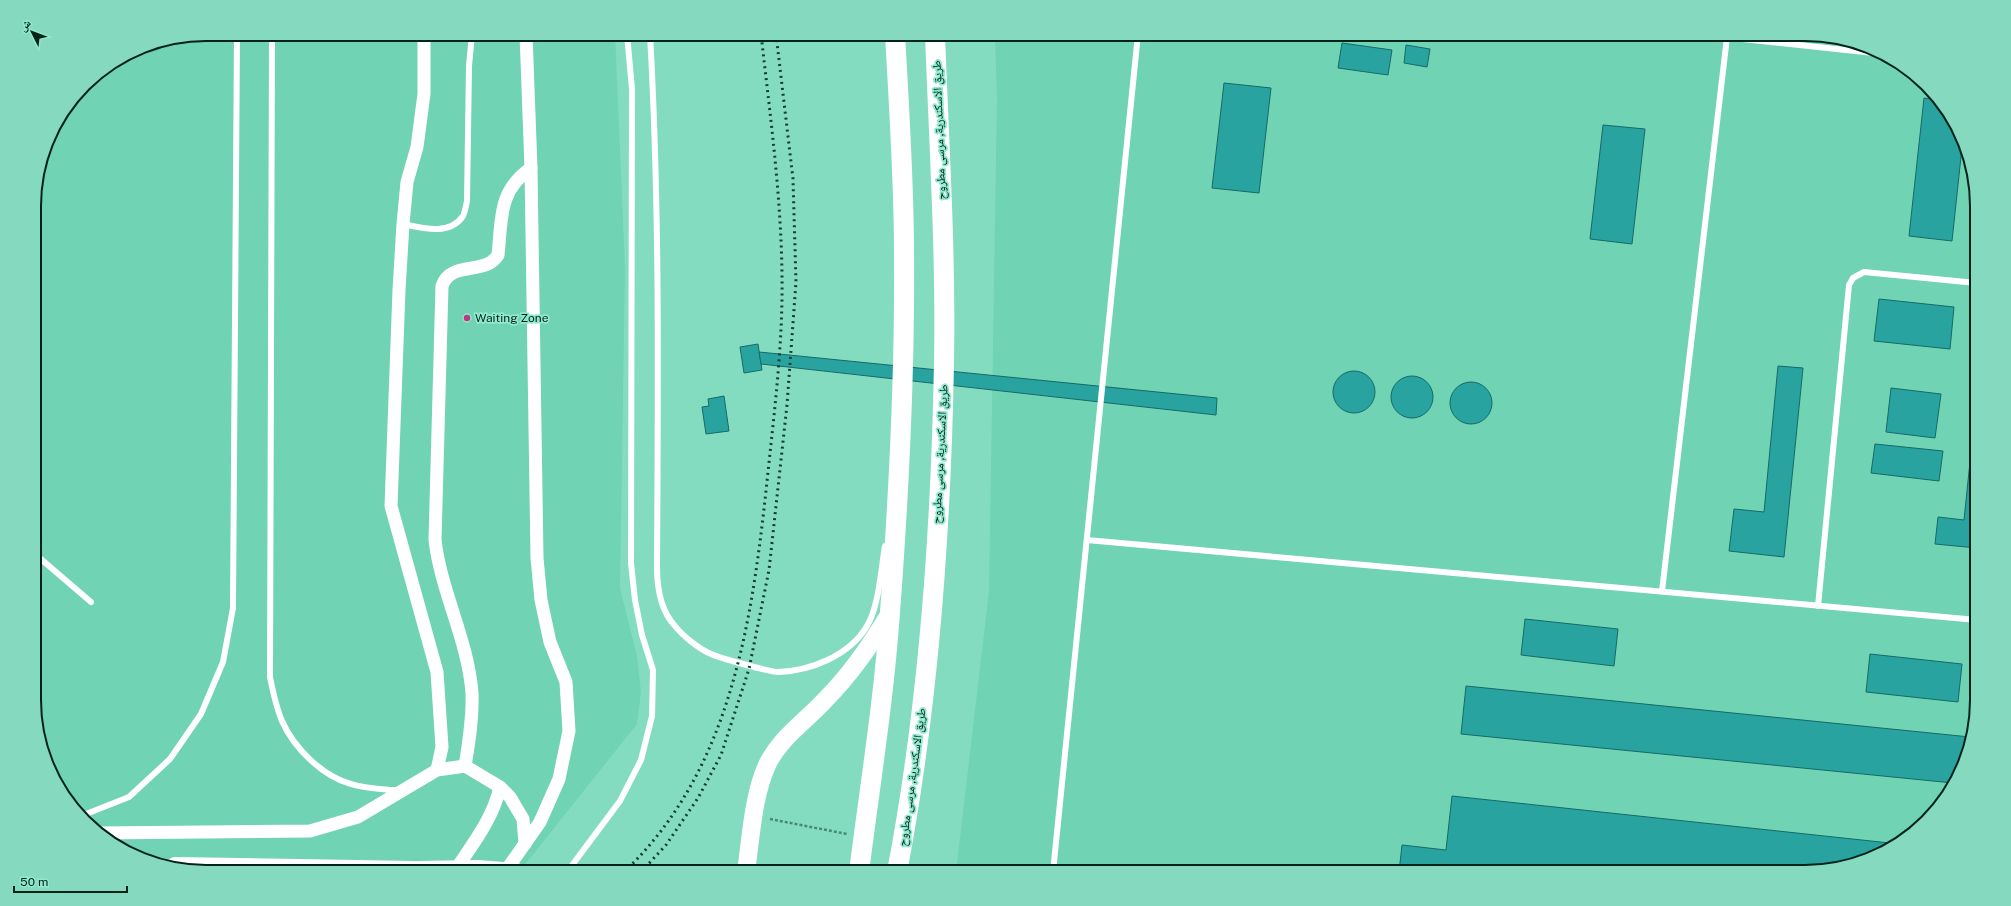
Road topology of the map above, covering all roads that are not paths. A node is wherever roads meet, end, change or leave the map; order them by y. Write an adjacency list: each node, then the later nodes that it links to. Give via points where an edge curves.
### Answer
1 (237, 41): 32 (lane, via 233,608 223,662 201,714 170,759 129,797)
2 (272, 41): 31 (lane, via 270,677 274,700 283,722 295,742 311,760 330,774 351,784)
3 (424, 41): 15 (street, via 424,94)
4 (471, 41): 15 (lane, via 467,201 463,215 457,222 445,228 428,230)
5 (526, 41): 14 (street)
6 (628, 41): 37 (lane, via 632,89 631,563 641,628 652,670 652,716 641,760 620,802)
7 (650, 41): 19 (lane, via 655,111 658,305 657,589 664,610 674,626 710,654 777,672 811,666 836,655 852,644 867,626 874,607)
8 (895, 41): 17 (main road, via 904,252)
9 (935, 41): 41 (main road, طريق الاسكندرية, مرسى مطروح, via 944,252 941,473 920,733)
10 (1137, 41): 20 (lane)
11 (1727, 41): 22 (lane)
12 (1779, 41): 13 (lane)
13 (1862, 51)
14 (531, 168): 28 (street, via 514,182 508,191 496,259 488,265 454,272 446,277 442,286 435,524 440,572 472,692); 34 (street, via 536,558 540,600 550,642 566,682 569,731 560,779 540,822)
15 (403, 224): 29 (street, via 391,506 437,672 442,747)
16 (1970, 282): 24 (lane, via 1864,272 1853,278 1849,285)
17 (899, 472): 18 (lane); 25 (main road)
18 (888, 530)
19 (887, 537)
20 (1087, 540): 22 (lane); 42 (lane)
21 (41, 559): 23 (lane)
22 (1662, 591): 24 (lane)
23 (90, 602)
24 (1818, 606): 26 (lane)
25 (890, 613): 27 (street, via 861,658); 40 (main road, via 879,726)
26 (1970, 619)
27 (824, 702): 38 (street, via 784,740 769,761 760,784); 39 (street, via 779,768 771,790)
28 (465, 766): 29 (street); 30 (street)
29 (437, 770): 31 (street)
30 (500, 787): 34 (street, via 510,797 523,819); 35 (street, via 496,806)
31 (401, 791): 33 (street, via 358,817 310,831)
32 (86, 814)
33 (108, 833)
34 (525, 844): 36 (street)
35 (459, 865)
36 (510, 865)
37 (572, 865)
38 (747, 865)
39 (757, 865)
40 (860, 865)
41 (898, 865)
42 (1054, 865)

